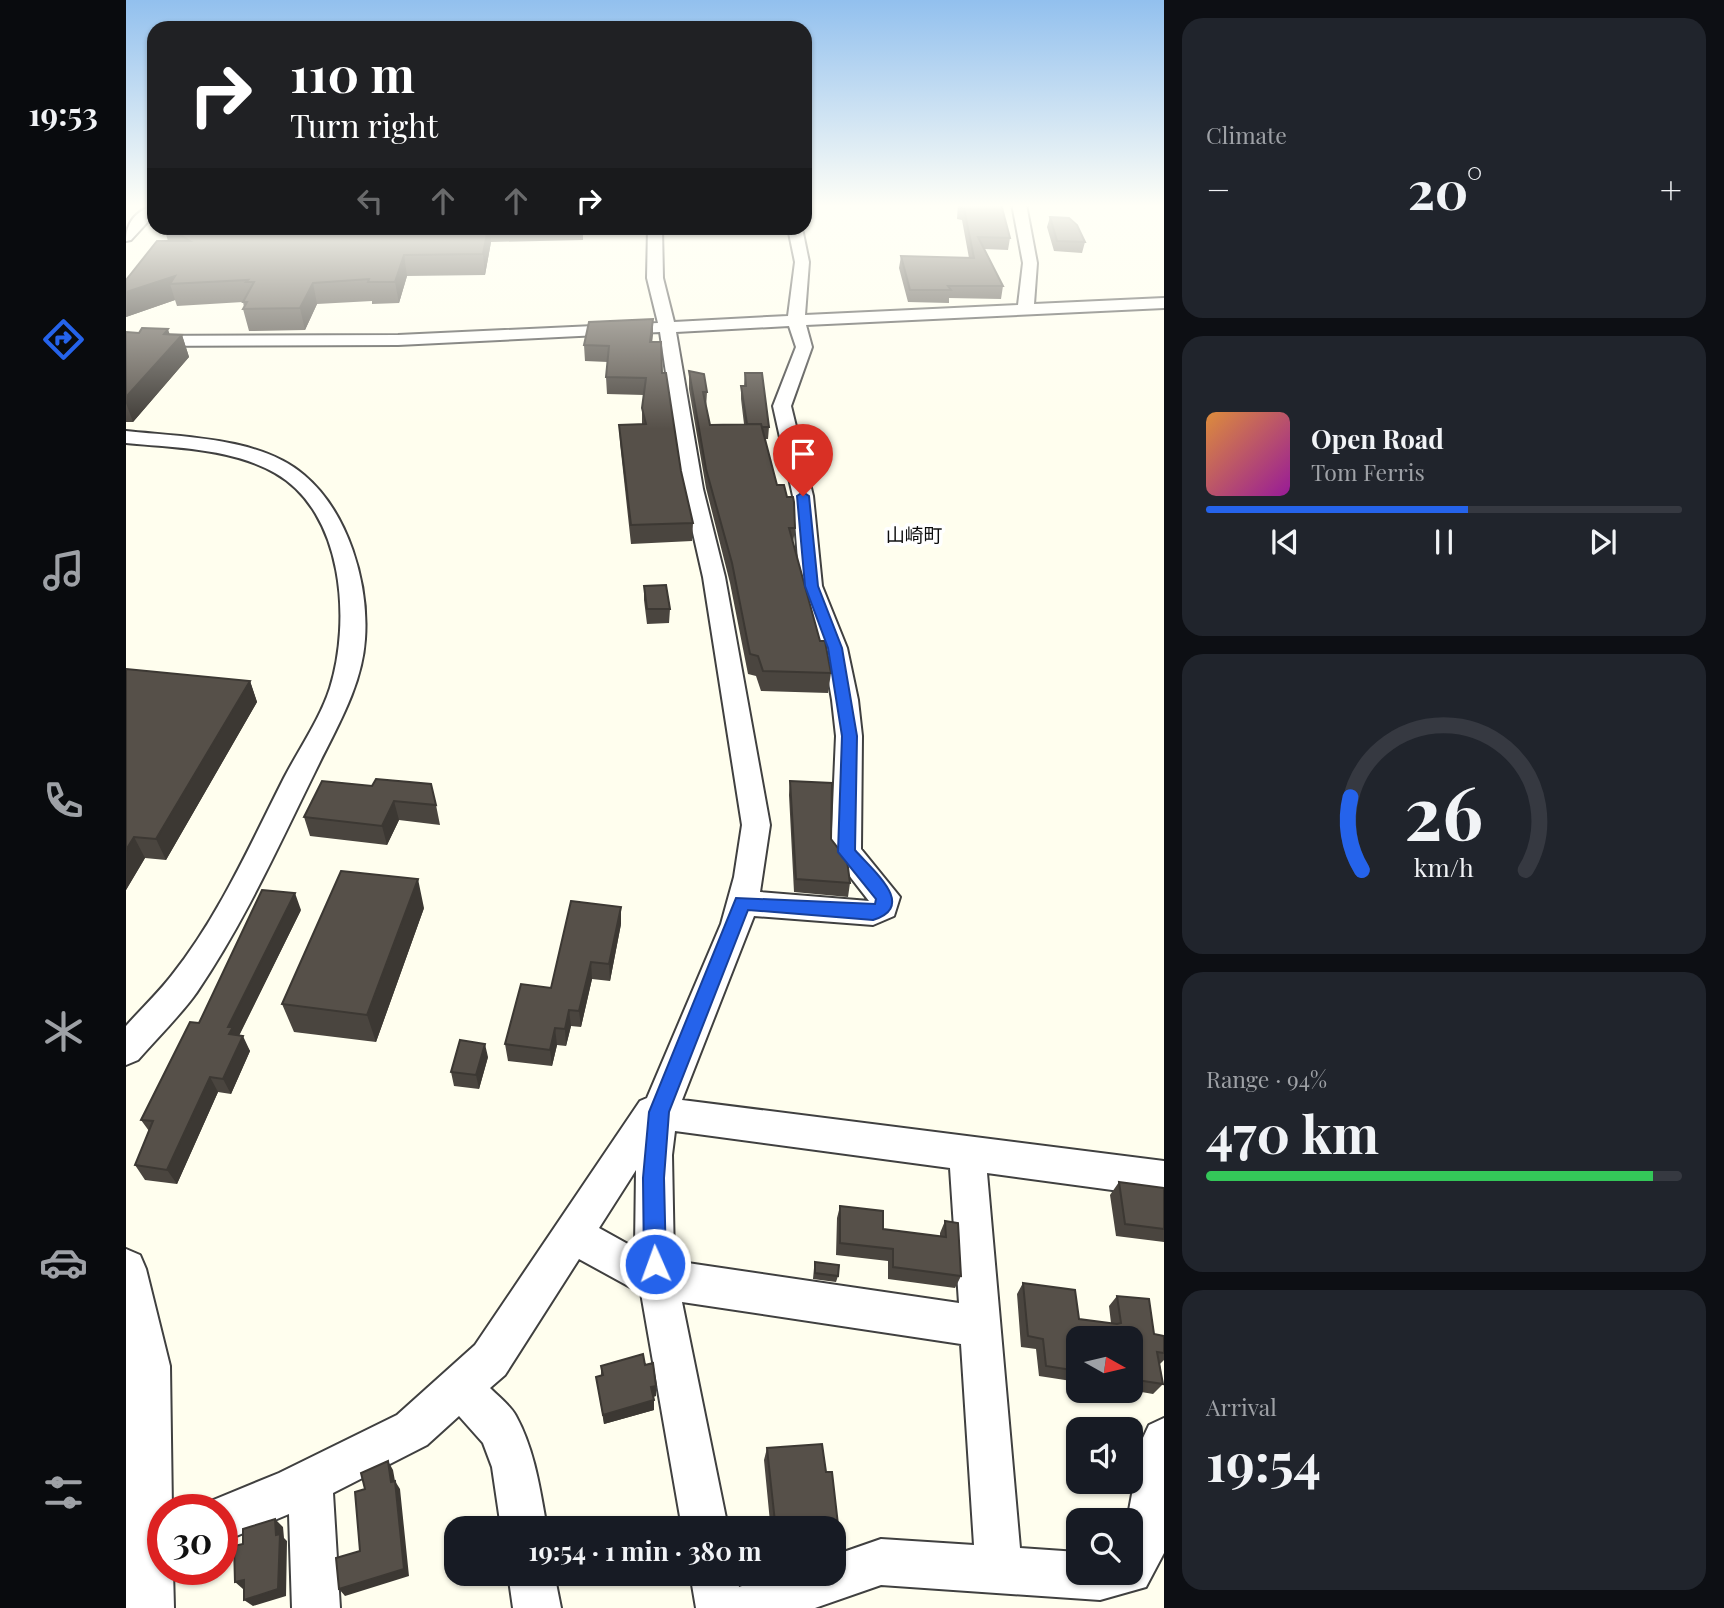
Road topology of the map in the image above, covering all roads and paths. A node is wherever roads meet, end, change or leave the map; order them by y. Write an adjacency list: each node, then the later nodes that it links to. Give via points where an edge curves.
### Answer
1 (657, 279): 7 (street)
2 (800, 279): 6 (street)
3 (1029, 279): 5 (street)
4 (1164, 303): 5 (street)
5 (1026, 309): 6 (street)
6 (796, 321): 7 (street); 10 (street, via 804,347 782,406 803,496 811,586 835,648 845,700 849,736 846,852 885,897 883,908 873,913)
7 (667, 327): 8 (street, via 398,340); 10 (street, via 756,825)
8 (126, 341)
9 (126, 437): 11 (street, via 228,448 253,455 297,479 318,501 340,543 351,598 353,639 342,690 233,909 184,984)
10 (742, 903): 12 (street)
11 (126, 1050)
12 (659, 1112): 13 (street); 15 (street, via 653,1112); 17 (street, via 653,1201)
13 (967, 1152): 14 (street); 18 (street)
14 (1164, 1180)
15 (573, 1235): 17 (street); 19 (street, via 490,1360)
16 (126, 1269): 22 (street, via 149,1366)
17 (658, 1279): 18 (street); 25 (street)
18 (981, 1327): 27 (street)
19 (460, 1387): 21 (street, via 412,1430); 24 (street, via 500,1429 514,1468)
20 (1164, 1440): 26 (street)
21 (310, 1482): 23 (street); 33 (street)
22 (148, 1494)
23 (238, 1512)
24 (522, 1516)
25 (703, 1516)
26 (1143, 1547)
27 (999, 1569): 28 (street); 36 (street, via 881,1562)
28 (1066, 1574)
29 (149, 1585): 32 (street)
30 (533, 1586): 34 (street)
31 (716, 1586): 35 (street)
32 (150, 1608)
33 (316, 1608)
34 (537, 1608)
35 (720, 1608)
36 (747, 1608)

